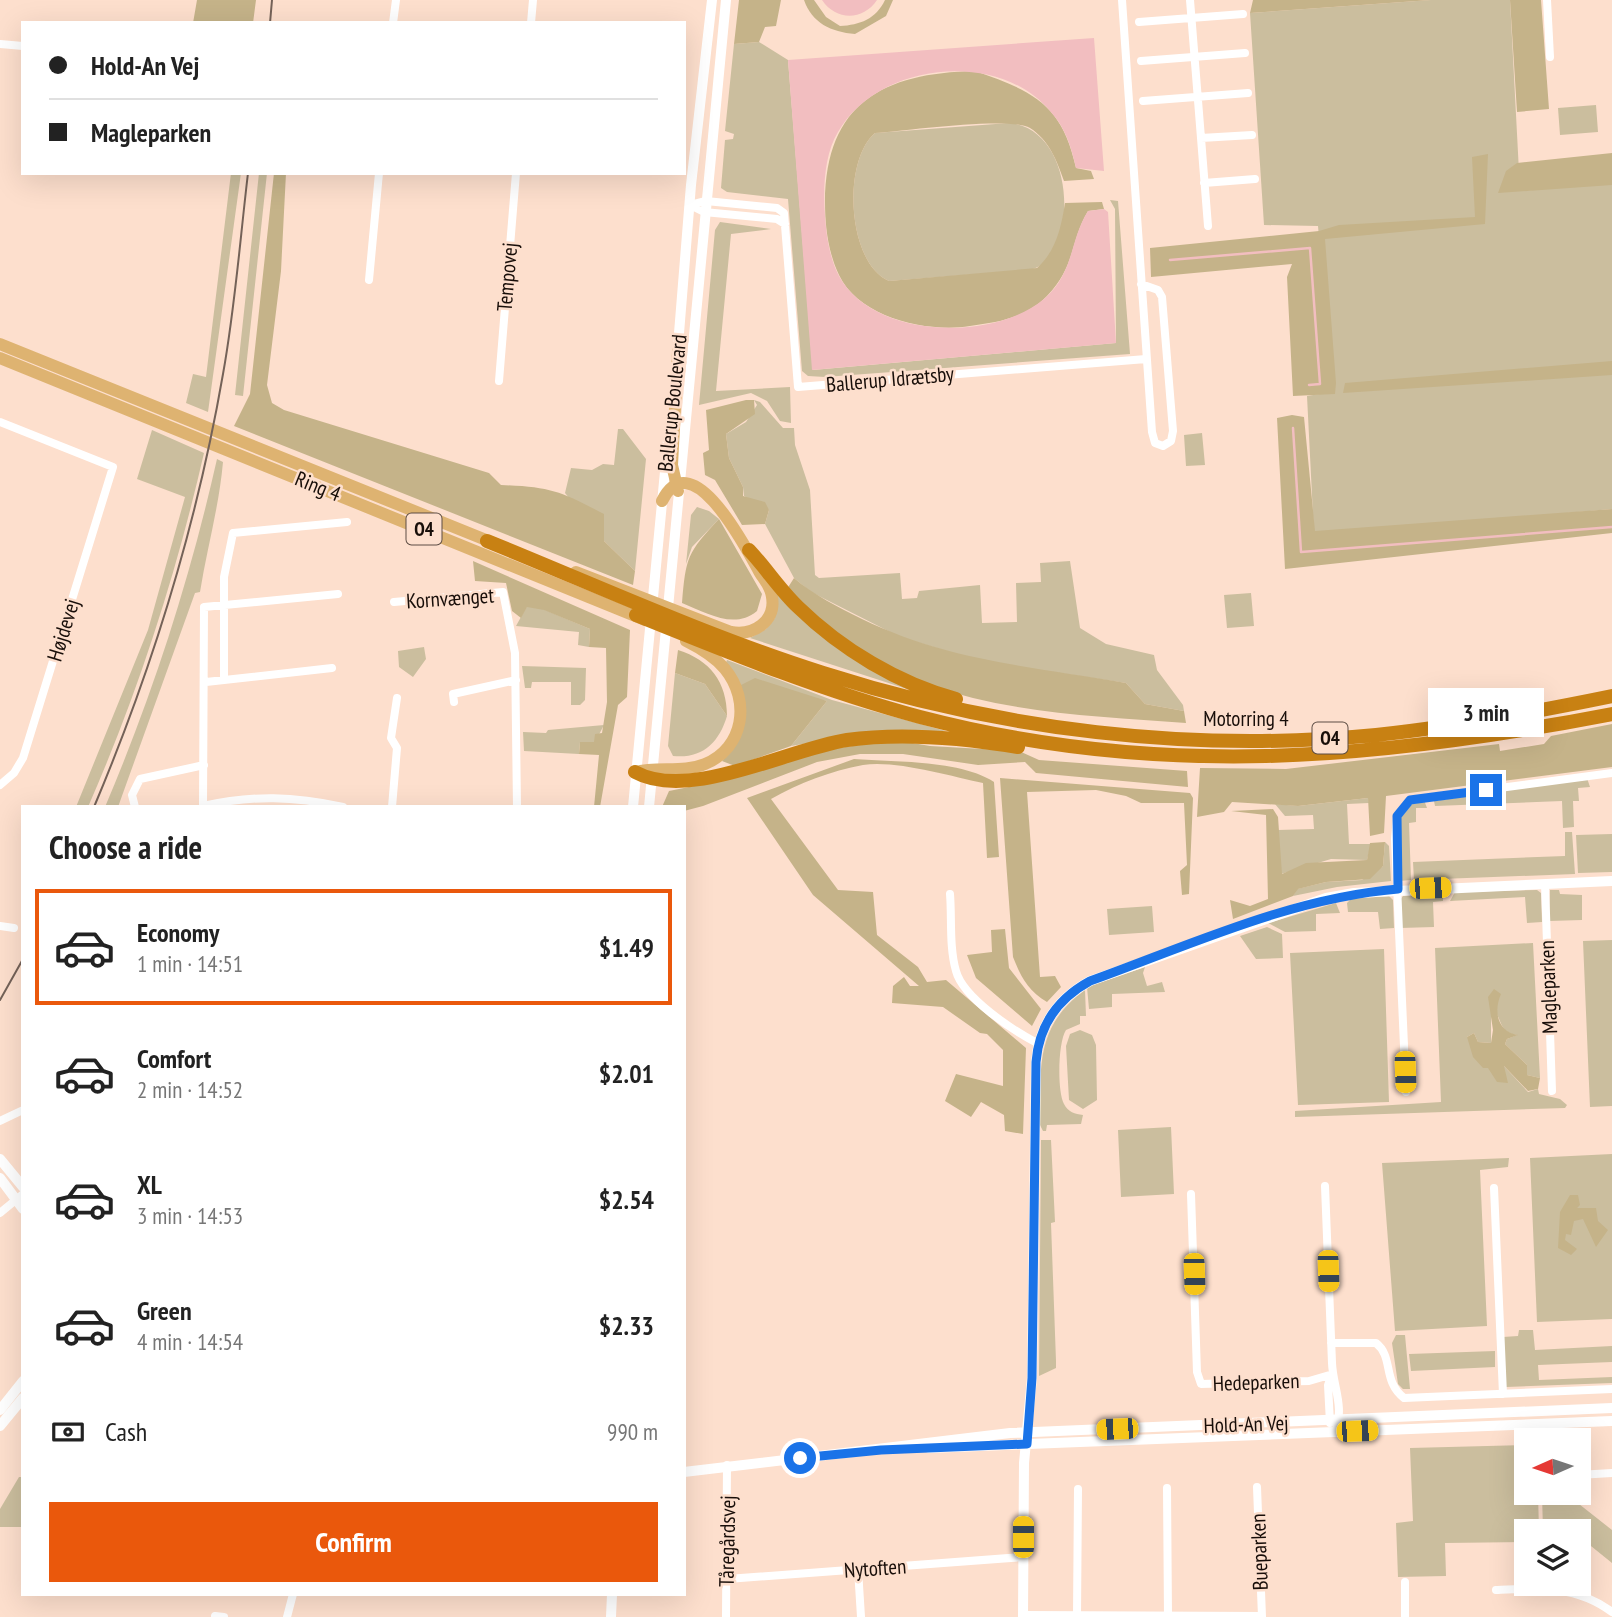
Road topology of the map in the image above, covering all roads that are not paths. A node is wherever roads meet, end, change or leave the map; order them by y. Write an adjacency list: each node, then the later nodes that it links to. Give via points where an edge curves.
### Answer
1 (396, 0): 10 (street)
2 (533, 0): 11 (street)
3 (712, 0): 28 (street, Ballerup Boulevard)
4 (726, 0): 29 (street, Ballerup Boulevard)
5 (1122, 0): 32 (street)
6 (1190, 0): 9 (street)
7 (1547, 0): 17 (street)
8 (1243, 14): 9 (street)
9 (1192, 18): 12 (street); 16 (street)
10 (393, 21)
11 (531, 21)
12 (1139, 22)
13 (0, 44): 14 (street)
14 (21, 46)
15 (1245, 53): 16 (street)
16 (1195, 57): 18 (street); 20 (street)
17 (1550, 57)
18 (1141, 61)
19 (1248, 93): 20 (street)
20 (1198, 97): 21 (street); 23 (street)
21 (1143, 101)
22 (1252, 135): 23 (street)
23 (1201, 138): 27 (street)
24 (379, 175): 31 (street)
25 (516, 175): 37 (street, Tempovej)
26 (1255, 179): 27 (street)
27 (1204, 183): 30 (street)
28 (690, 205): 29 (street, Ballerup Idrætsby); 34 (street, Ballerup Boulevard)
29 (705, 207): 36 (street, Ballerup Idrætsby, via 785,224 798,387); 41 (street, Ballerup Boulevard)
30 (1208, 226)
31 (369, 280)
32 (1141, 284): 36 (street); 36 (street, via 1158,290 1162,297 1173,431 1171,441 1163,446 1153,439)
33 (0, 344): 39 (main road, Ring 4 / O4)
34 (678, 351): 41 (main road, via 672,465); 42 (street, Ballerup Boulevard)
35 (0, 358): 39 (main road, Ring 4 / O4)
36 (1146, 359)
37 (499, 381)
38 (0, 422): 65 (street, Højdevej, via 113,467 23,758)
39 (196, 430): 40 (main road, Ring 4 / O4)
40 (243, 449): 44 (main road, Ring 4 / O4); 48 (main road, Ring 4 / O4)
41 (678, 488): 42 (main road); 45 (main road, via 703,491 722,509); 64 (street, Ballerup Boulevard)
42 (662, 501): 62 (street, Ballerup Boulevard)
43 (347, 522): 49 (street, via 233,533)
44 (487, 541): 48 (highway, O4)
45 (748, 550): 50 (main road, via 773,600 763,625 739,633); 59 (highway, via 798,607 844,645 896,677 942,696)
46 (338, 594): 49 (street)
47 (394, 602): 53 (street, Kornvænget, via 503,592)
48 (633, 605): 50 (highway, O4)
49 (222, 606): 52 (street); 54 (street, via 204,607)
50 (687, 628): 59 (highway, O4, via 923,701); 60 (highway, O4, via 807,682 919,716 1038,741); 64 (main road, via 728,673 741,703 741,722 733,741 709,763)
51 (332, 668): 52 (street)
52 (224, 680): 54 (street)
53 (516, 680): 57 (street, via 453,694); 73 (street, Kornvænget)
54 (206, 682): 61 (street)
55 (1612, 696): 59 (highway, Motorring 4 / O4, via 1475,722 1329,738 1209,740)
56 (397, 698): 72 (street, via 391,738 397,748)
57 (454, 702)
58 (1612, 714): 60 (highway, Motorring 4 / O4, via 1437,745 1332,755 1264,758)
59 (1045, 725)
60 (1138, 753): 64 (highway, via 1068,754 947,738 884,737 815,746 708,778 677,782)
61 (204, 765): 67 (street, via 140,779 132,795); 68 (street)
62 (635, 772): 64 (highway); 74 (street, Ballerup Boulevard)
63 (1612, 773): 78 (street, via 1410,800 1397,816)
64 (652, 774): 75 (street, Ballerup Boulevard)
65 (0, 785)
66 (296, 797): 69 (street, via 243,797); 70 (street); 71 (street)
67 (134, 805)
68 (203, 805)
69 (207, 805)
70 (294, 805)
71 (334, 805)
72 (392, 805)
73 (517, 805)
74 (633, 805)
75 (649, 805)
76 (1612, 881): 77 (street)
77 (1545, 884): 78 (street); 83 (street, Magleparken)
78 (1398, 889): 82 (street, via 1326,898 1090,981 1071,991 1053,1011); 84 (street)
79 (950, 894): 82 (street, via 956,972 963,986 1012,1030)
80 (0, 926): 81 (street)
81 (14, 928)
82 (1037, 1043): 107 (street)
83 (1552, 1091)
84 (1406, 1093)
85 (21, 1111): 86 (street)
86 (1, 1121)
87 (0, 1159): 89 (street)
88 (0, 1178): 93 (street)
89 (21, 1185)
90 (1325, 1186): 95 (street)
91 (1494, 1188): 99 (street)
92 (1191, 1194): 96 (street, Hedeparken, via 1201,1384 1309,1381)
93 (20, 1201): 94 (street)
94 (0, 1213)
95 (1331, 1343): 96 (street); 99 (street, via 1376,1343 1384,1354 1394,1391 1404,1398)
96 (1333, 1374): 103 (street, via 1338,1384)
97 (21, 1384): 102 (street)
98 (1612, 1389): 99 (street)
99 (1503, 1394)
100 (21, 1400): 105 (street)
101 (1612, 1408): 103 (street, Hold-An Vej)
102 (0, 1410)
103 (1334, 1420): 106 (street); 107 (street, Hold-An Vej)
104 (1612, 1421): 106 (street, Hold-An Vej)
105 (0, 1426)
106 (1335, 1432): 107 (street, Hold-An Vej)
107 (1027, 1438): 108 (street, Hold-An Vej); 115 (street, Bueparken)
108 (727, 1465): 109 (street, Hold-An Vej); 117 (street, Tåregårdsvej)
109 (686, 1471)
110 (1612, 1473): 111 (street)
111 (1591, 1474)
112 (1257, 1487): 130 (street, Bueparken)
113 (1167, 1488): 124 (street)
114 (1078, 1489): 129 (street)
115 (1023, 1557): 116 (street, Nytoften); 123 (street, Bueparken)
116 (858, 1569): 117 (street, Nytoften); 128 (street)
117 (727, 1579): 127 (street, Tåregårdsvej)
118 (1405, 1582): 131 (street)
119 (1496, 1590): 122 (street, via 1548,1587 1575,1592)
120 (292, 1596): 125 (street)
121 (612, 1596): 126 (street)
122 (1612, 1612)
123 (1023, 1616): 129 (street, Bueparken)
124 (1168, 1616): 129 (street, Bueparken); 130 (street, Bueparken)
125 (287, 1617)
126 (611, 1617)
127 (726, 1617)
128 (861, 1617)
129 (1077, 1617)
130 (1262, 1617)
131 (1405, 1617)

